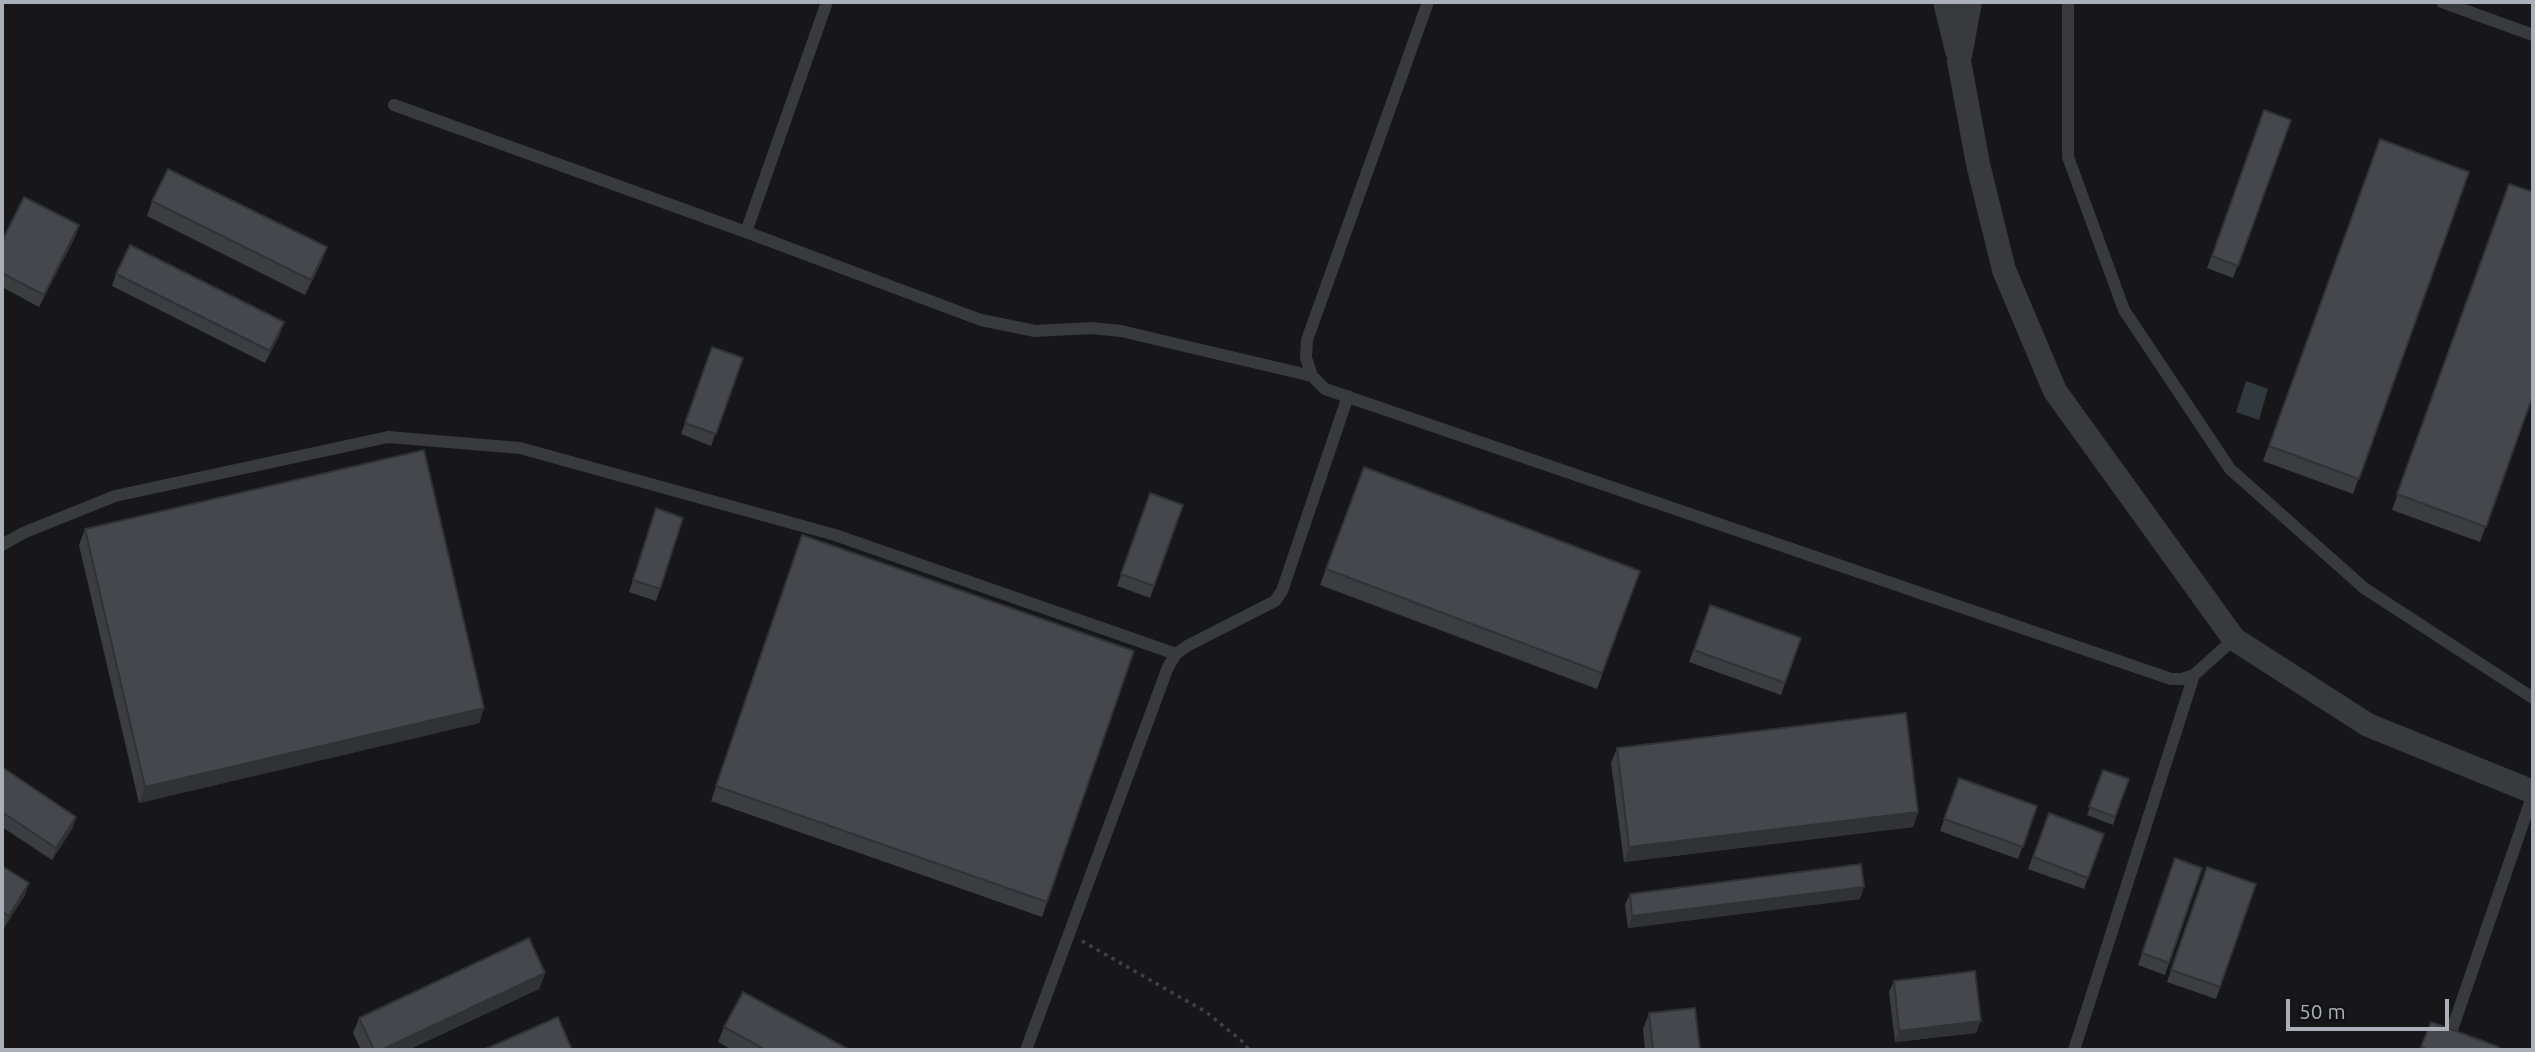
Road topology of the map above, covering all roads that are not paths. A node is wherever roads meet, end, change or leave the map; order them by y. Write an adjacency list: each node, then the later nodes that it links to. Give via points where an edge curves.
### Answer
1 (827, 2): 10 (lane)
2 (1428, 2): 11 (lane, via 1307,341)
3 (1945, 2): 8 (street)
4 (1970, 2): 8 (street)
5 (2068, 2): 17 (lane, via 2068,157 2124,310 2230,469 2364,588)
6 (2442, 2): 7 (lane)
7 (2533, 35)
8 (1959, 61): 14 (street, via 2004,270 2055,391)
9 (394, 105): 10 (lane)
10 (746, 232): 11 (lane, via 981,320 1035,331 1105,328)
11 (1312, 376): 12 (lane, via 1325,389)
12 (1348, 396): 15 (lane, via 1282,590 1275,600); 16 (lane, via 2171,679)
13 (2, 545): 15 (lane, via 115,496 388,437 520,448 835,536)
14 (2234, 639): 16 (lane); 18 (street, via 2368,725)
15 (1176, 654): 19 (lane)
16 (2194, 675): 20 (lane)
17 (2533, 698)
18 (2533, 793): 21 (lane)
19 (1026, 1050)
20 (2074, 1050)
21 (2445, 1050)

